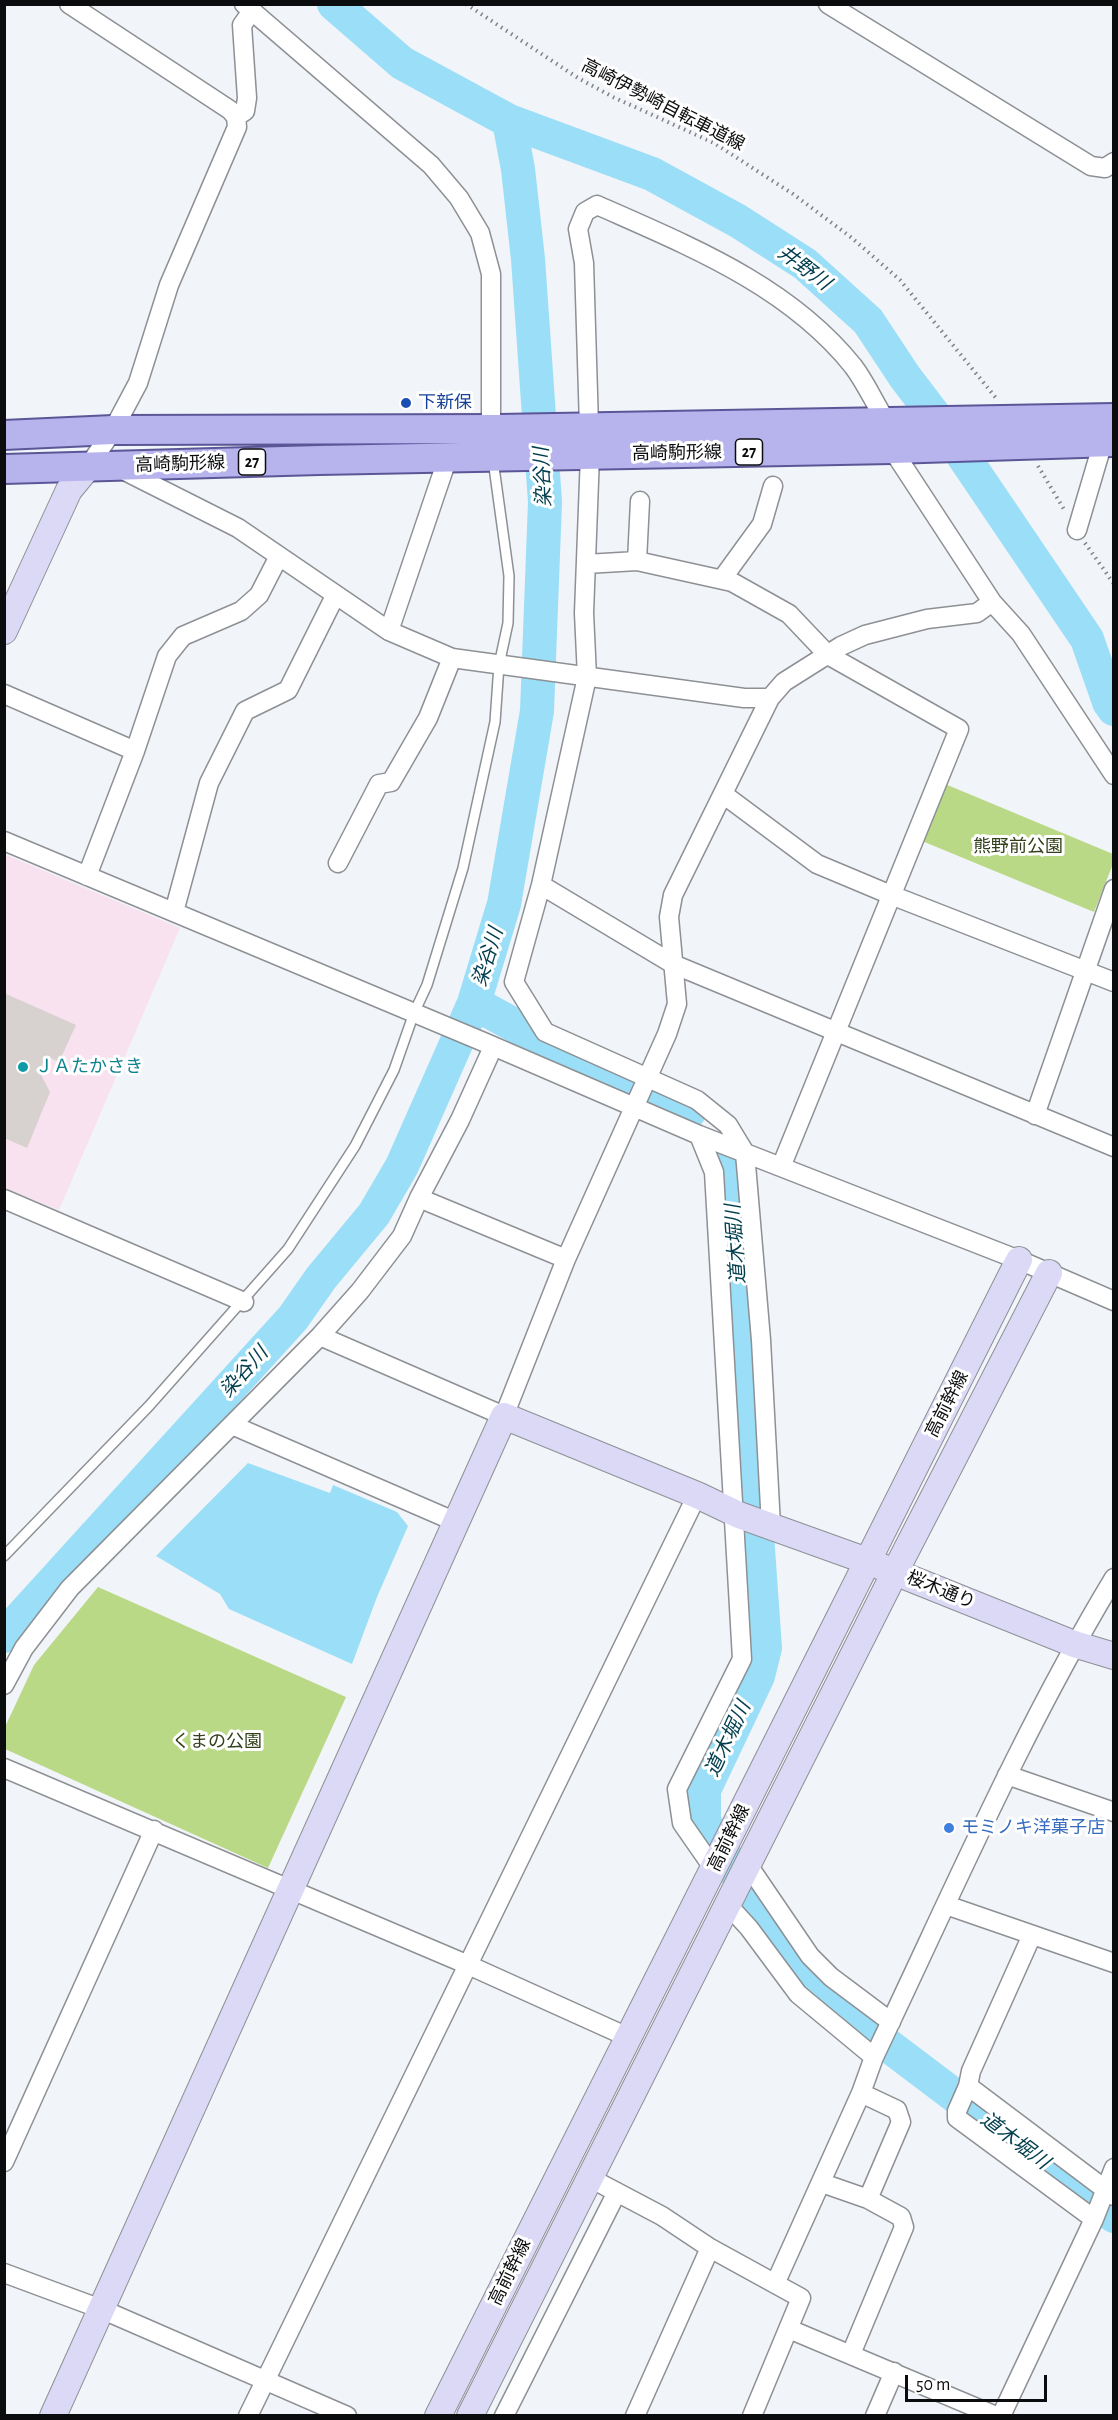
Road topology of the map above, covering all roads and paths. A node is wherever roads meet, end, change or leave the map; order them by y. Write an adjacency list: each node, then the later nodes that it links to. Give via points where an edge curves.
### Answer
1 (69, 4): 5 (street)
2 (466, 4): 9 (path, 高崎伊勢崎自転車道線, via 578,78 714,143 852,238 900,280)
3 (828, 4): 6 (street, via 1091,166 1105,168)
4 (248, 8): 5 (street, via 242,25 247,98 245,111); 13 (street, via 431,165 459,198 480,233 492,274)
5 (236, 117): 10 (street, via 234,135 169,285 138,383)
6 (1113, 162)
7 (892, 421): 8 (main road, 高崎駒形線 / 27); 8 (street, via 854,367 804,315 770,290 679,240 597,205 585,212 578,229 584,263); 9 (main road, 27)
8 (583, 426): 13 (main road, 27)
9 (1007, 429): 11 (main road, 27); 14 (main road, 27)
10 (113, 430): 12 (main road, 高崎駒形線 / 27); 13 (main road, 高崎駒形線 / 27); 17 (street)
11 (1108, 430): 21 (street)
12 (4, 435)
13 (496, 443): 15 (main road, 27); 16 (main road, 高崎駒形線 / 27); 32 (lane, via 509,576)
14 (903, 448): 15 (main road, 高崎駒形線 / 27); 27 (street)
15 (587, 455): 24 (street)
16 (448, 457): 17 (main road, 高崎駒形線 / 27); 29 (street)
17 (102, 467): 18 (main road, 高崎駒形線 / 27); 22 (street, via 238,528); 28 (street, via 69,489)
18 (4, 469)
19 (773, 486): 25 (street, via 762,524)
20 (640, 501): 23 (street)
21 (1077, 530)
22 (279, 556): 26 (street); 36 (street, via 259,595 241,612 183,636 167,656)
23 (637, 561): 24 (street); 25 (street)
24 (586, 564): 33 (street)
25 (722, 579): 30 (street, via 789,614)
26 (336, 596): 29 (street); 45 (street, via 288,690 245,711 209,783)
27 (992, 602): 30 (street, via 977,613 927,619 865,635); 37 (street, via 1021,634)
28 (4, 631)
29 (389, 631): 31 (street)
30 (828, 655): 35 (street, via 784,682); 44 (street, via 959,729)
31 (452, 658): 32 (street); 40 (street, via 428,718 391,783 379,784)
32 (503, 666): 33 (street); 49 (lane, via 481,792)
33 (582, 676): 35 (street, via 744,698); 42 (street)
34 (4, 694): 36 (street)
35 (770, 698): 38 (street)
36 (135, 751): 41 (street)
37 (1113, 775)
38 (723, 794): 44 (street, via 817,864); 46 (street, via 673,895 669,916)
39 (4, 841): 41 (street)
40 (338, 863)
41 (87, 876): 45 (street)
42 (541, 885): 46 (street); 52 (street, via 514,982 545,1032)
43 (1113, 889): 47 (street)
44 (891, 895): 47 (street); 50 (street)
45 (174, 912): 49 (street)
46 (673, 964): 50 (street); 52 (street, via 677,1004)
47 (1086, 971): 48 (street); 54 (street)
48 (1113, 982)
49 (420, 1015): 51 (street); 65 (lane, via 355,1146 288,1249)
50 (835, 1033): 54 (street); 58 (street)
51 (489, 1045): 53 (street); 59 (street, via 460,1120)
52 (647, 1079): 53 (street); 57 (street, via 697,1100 728,1125)
53 (636, 1104): 55 (street); 61 (street)
54 (1035, 1115): 56 (street)
55 (699, 1135): 57 (street); 70 (street, via 714,1172)
56 (1113, 1147)
57 (745, 1153): 58 (street); 72 (street, via 760,1328)
58 (781, 1167): 62 (street)
59 (419, 1198): 61 (street); 66 (street, via 402,1236)
60 (4, 1199): 65 (street)
61 (566, 1259): 67 (street)
62 (1019, 1260): 63 (street); 74 (street, 高前幹線)
63 (1049, 1273): 64 (street); 75 (street, 高前幹線)
64 (1113, 1301)
65 (244, 1302): 73 (lane)
66 (320, 1336): 67 (street); 68 (street)
67 (504, 1416): 69 (street); 71 (street)
68 (232, 1425): 71 (street); 79 (street, via 70,1588 24,1648)
69 (697, 1495): 70 (street); 91 (street)
70 (736, 1514): 72 (street, 桜木通り); 85 (street, via 742,1659 677,1789 682,1823)
71 (456, 1522): 86 (street)
72 (769, 1525): 74 (street, 桜木通り)
73 (4, 1557)
74 (867, 1561): 75 (street, 桜木通り); 85 (street, 高前幹線)
75 (896, 1572): 77 (street, 桜木通り); 84 (street, 高前幹線)
76 (1113, 1578): 77 (street)
77 (1074, 1644): 78 (street, 桜木通り); 81 (street)
78 (1113, 1656)
79 (4, 1685)
80 (4, 1768): 83 (street)
81 (1007, 1775): 82 (street); 88 (street)
82 (1113, 1812)
83 (154, 1830): 86 (street); 97 (street)
84 (748, 1865): 87 (street, 高前幹線); 92 (street, via 810,1956 831,1977)
85 (714, 1869): 93 (street, 高前幹線)
86 (290, 1887): 91 (street); 108 (street)
87 (728, 1905): 94 (street, via 798,1994); 99 (street, 高前幹線)
88 (946, 1905): 89 (street); 92 (street)
89 (1032, 1935): 90 (street); 95 (street, via 971,2071)
90 (1113, 1963)
91 (466, 1964): 93 (street); 112 (street)
92 (891, 2022): 94 (street)
93 (630, 2038): 116 (street, 高前幹線)
94 (874, 2057): 96 (street)
95 (967, 2089): 102 (street); 104 (street, via 957,2118)
96 (861, 2093): 100 (street); 103 (street, via 897,2110 901,2122)
97 (4, 2162)
98 (1113, 2168): 102 (street)
99 (590, 2178): 101 (street); 117 (street, 高前幹線)
100 (822, 2183): 103 (street); 107 (street)
101 (617, 2192): 105 (street); 118 (street)
102 (1110, 2193): 104 (street)
103 (868, 2199): 110 (street, via 901,2217 904,2227)
104 (1094, 2219): 123 (street)
105 (710, 2248): 107 (street); 119 (street)
106 (4, 2274): 108 (street)
107 (775, 2284): 109 (street, via 801,2298)
108 (100, 2309): 112 (street); 113 (street)
109 (789, 2329): 110 (street); 120 (street)
110 (851, 2354): 111 (street)
111 (894, 2372): 121 (street); 122 (street)
112 (265, 2381): 114 (street); 115 (street)
113 (53, 2415)
114 (248, 2415)
115 (348, 2415)
116 (438, 2415)
117 (470, 2415)
118 (504, 2415)
119 (635, 2415)
120 (752, 2415)
121 (875, 2415)
122 (996, 2415)
123 (1001, 2415)

